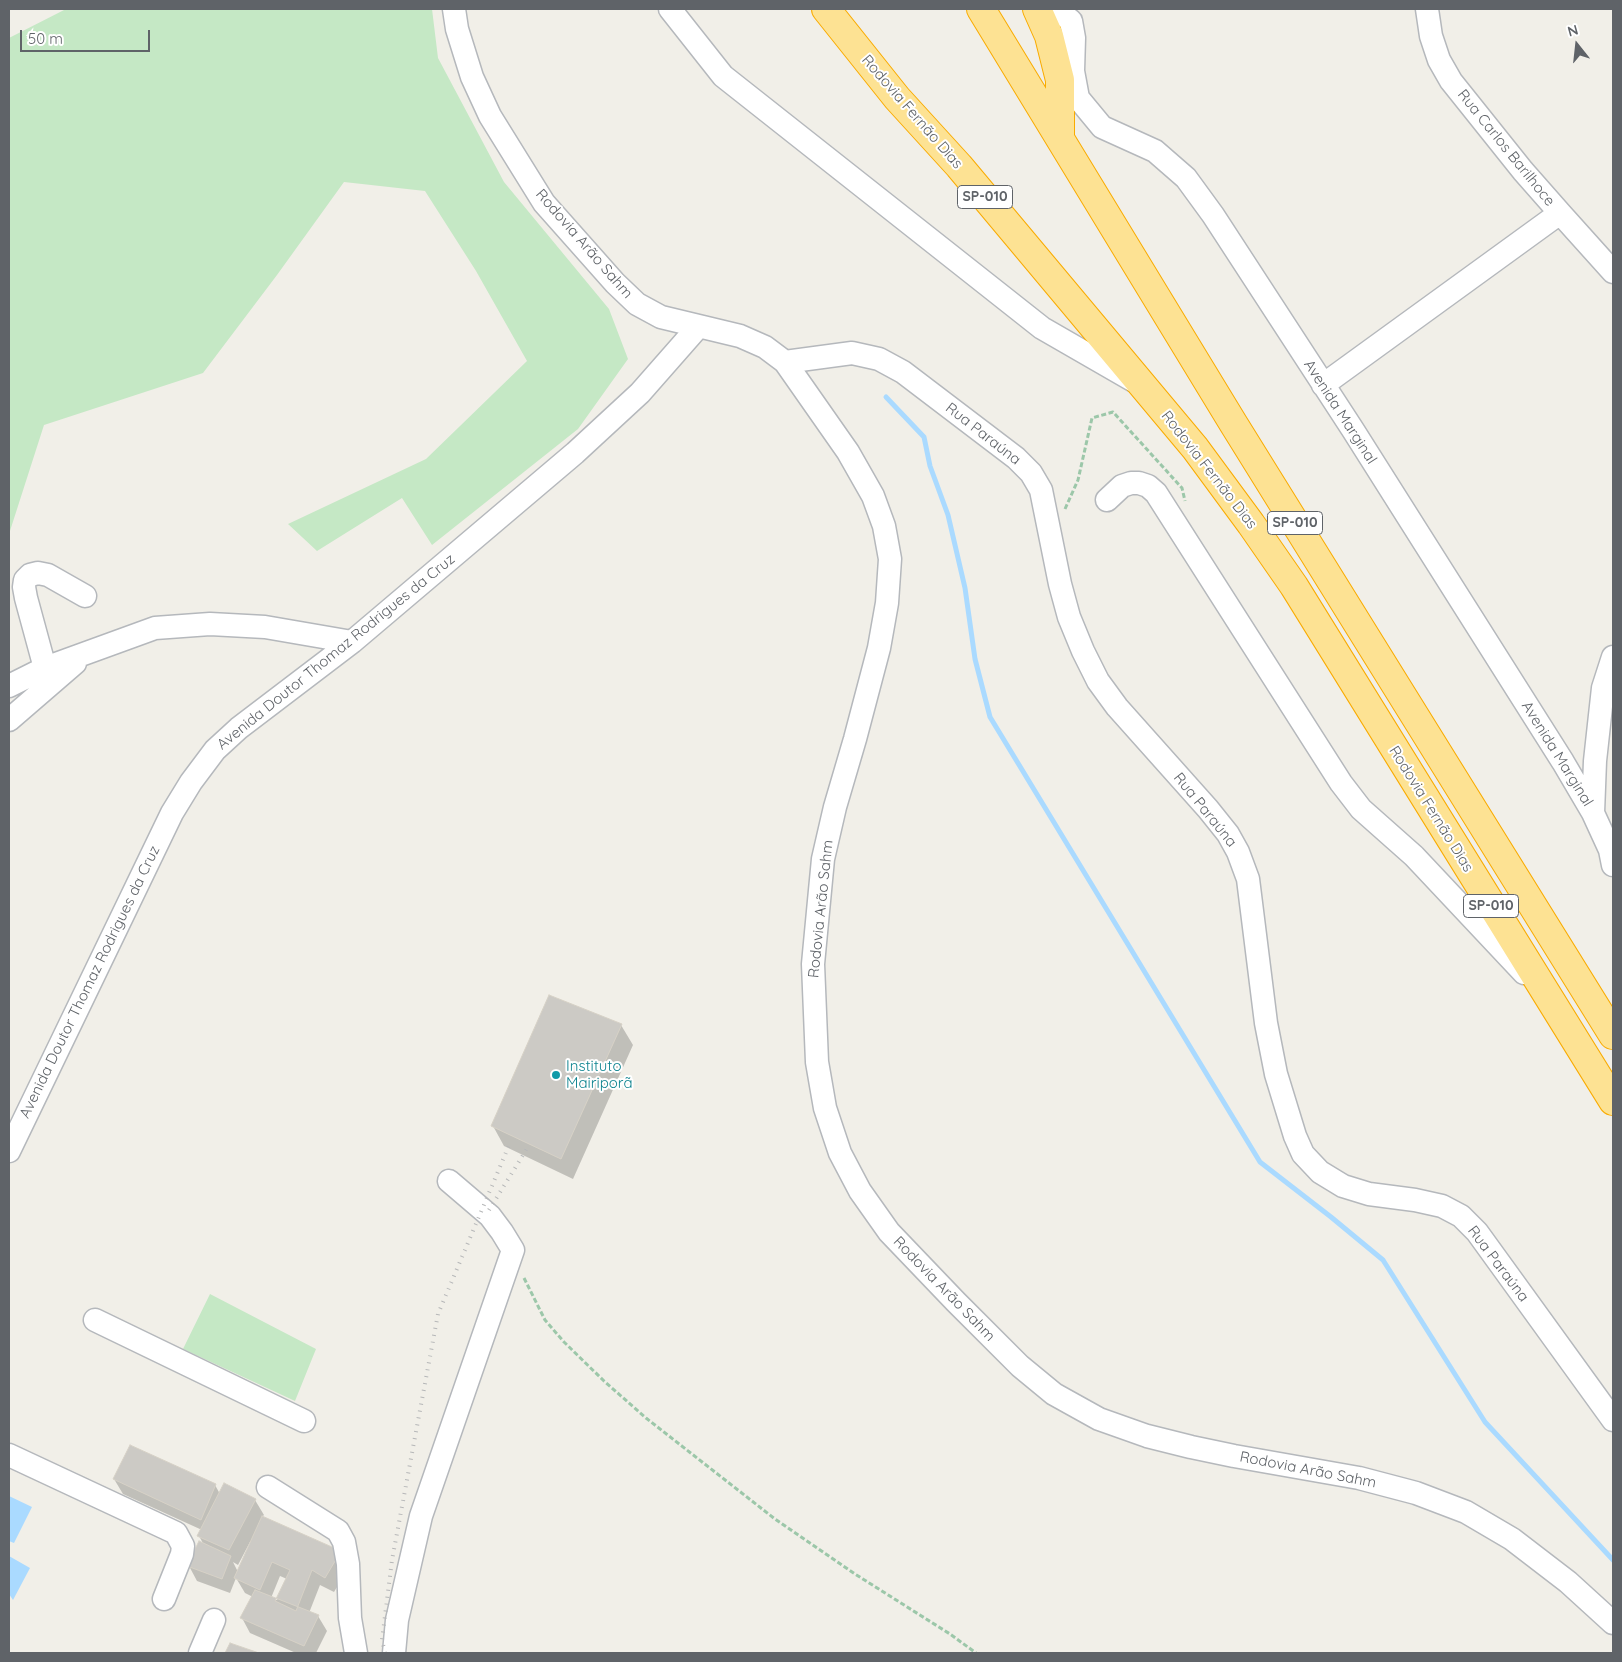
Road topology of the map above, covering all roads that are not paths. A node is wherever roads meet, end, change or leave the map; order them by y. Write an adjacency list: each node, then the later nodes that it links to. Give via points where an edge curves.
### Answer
1 (454, 9): 10 (street, Rodovia Arão Sahm, via 475,85 490,116 544,203 637,304 661,317)
2 (670, 9): 13 (street, via 723,76 1042,328)
3 (826, 9): 13 (highway, Rodovia Fernão Dias / SP-010, via 897,98 959,166)
4 (981, 9): 7 (highway, SP-010)
5 (1427, 9): 8 (street, Rua Carlos Barilhoce, via 1439,60 1452,81)
6 (1039, 12): 7 (highway, via 1060,80); 12 (street, Avenida Marginal, via 1060,12 1072,21 1072,71 1078,98 1102,127 1155,151 1186,178)
7 (1060, 136): 25 (highway, SP-010, via 1228,414)
8 (1560, 213): 9 (street, Rua Carlos Barilhoce); 12 (street)
9 (1613, 272)
10 (698, 327): 11 (street, Rodovia Arão Sahm, via 740,336 765,347); 16 (street, Avenida Doutor Thomaz Rodrigues da Cruz, via 640,394)
11 (785, 362): 30 (street, Rua Paraúna, via 852,353 879,359 903,372 1032,473 1041,490 1069,617 1098,681 1117,707 1208,809 1238,852 1248,879 1266,1023 1276,1074 1303,1154 1320,1172 1343,1186 1369,1194 1442,1206 1461,1216 1477,1232); 36 (street, Rodovia Arão Sahm, via 848,452 873,496 884,526 890,559 879,648 823,859 813,964 817,1062 825,1108 840,1153 860,1191 889,1232 923,1269 1020,1366 1061,1398 1099,1419 1147,1436 1234,1456 1359,1478 1466,1512 1512,1538)
12 (1323, 385): 22 (street, Avenida Marginal)
13 (1142, 386): 24 (highway, Rodovia Fernão Dias / SP-010, via 1195,448 1294,586)
14 (1106, 500): 24 (street, via 1122,486 1131,483 1148,486 1156,494 1361,809 1414,856)
15 (85, 596): 19 (street, via 48,575 38,573 25,580 26,598)
16 (352, 642): 17 (street, via 265,626 210,624 155,628); 27 (street, Avenida Doutor Thomaz Rodrigues da Cruz, via 239,728 215,750 191,782 172,813)
17 (87, 653): 19 (street); 21 (street)
18 (1613, 658): 22 (street, via 1603,688 1594,761)
19 (45, 668): 20 (street)
20 (9, 686)
21 (9, 720)
22 (1593, 812): 23 (street, Avenida Marginal)
23 (1613, 865)
24 (1547, 997): 26 (highway, Rodovia Fernão Dias / SP-010)
25 (1613, 1035)
26 (1613, 1101)
27 (9, 1151)
28 (448, 1181): 39 (street, via 490,1216 513,1250 421,1516 397,1620)
29 (95, 1320): 31 (street)
30 (1613, 1420)
31 (304, 1421)
32 (9, 1455): 34 (street, via 176,1534 183,1546 182,1554)
33 (268, 1487): 38 (street, via 338,1531 344,1542)
34 (164, 1599)
35 (214, 1620): 37 (street)
36 (1613, 1623)
37 (200, 1653)
38 (356, 1653)
39 (394, 1653)

